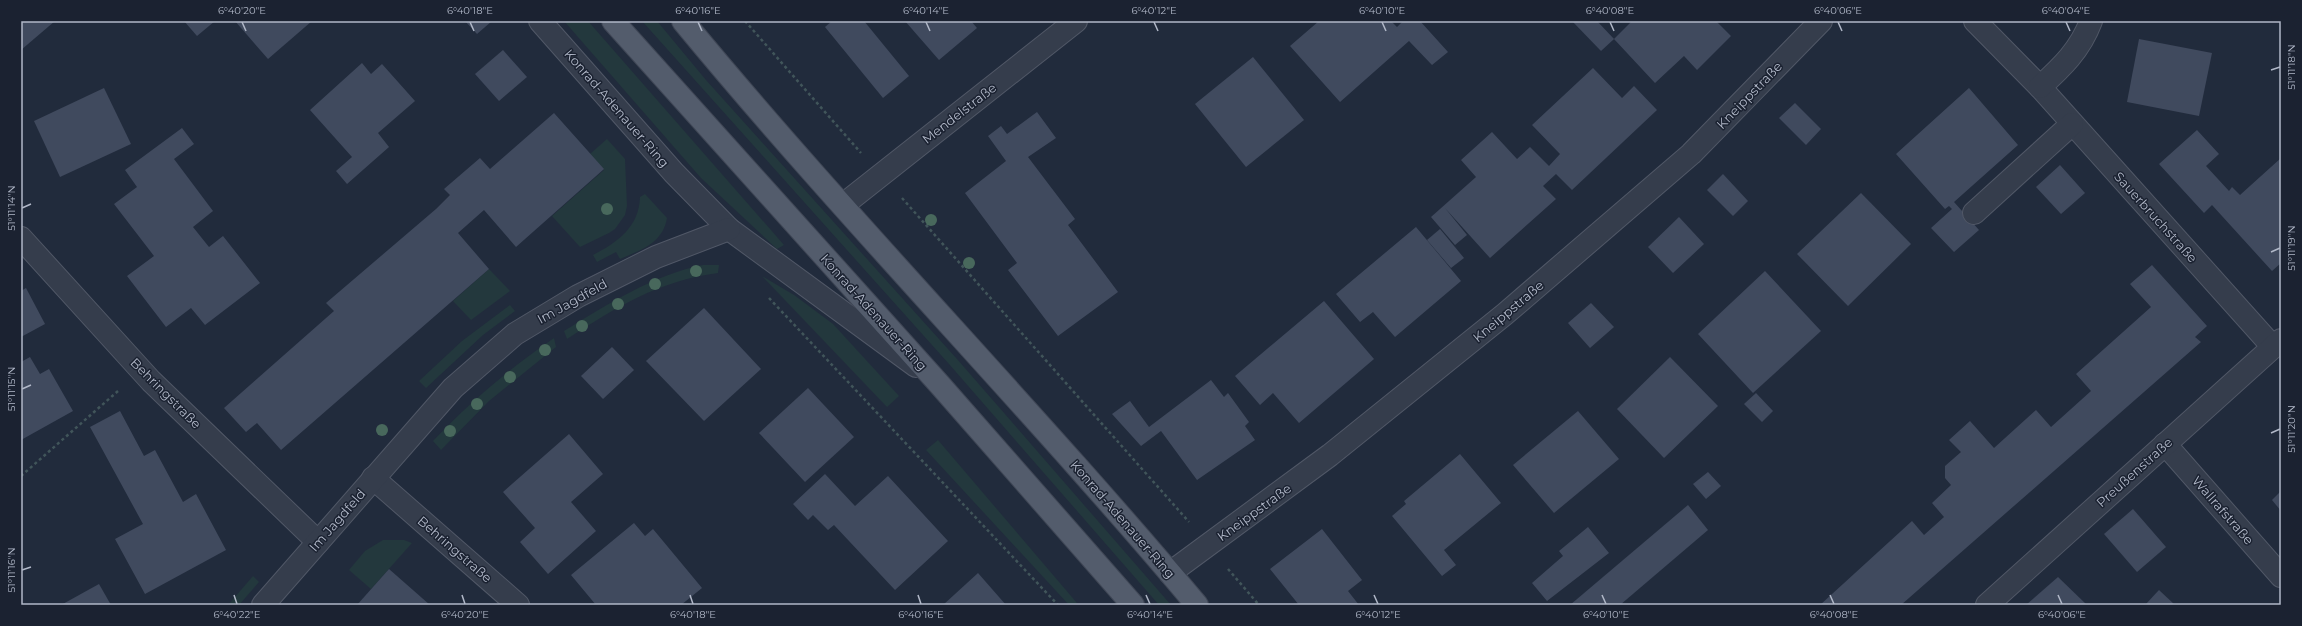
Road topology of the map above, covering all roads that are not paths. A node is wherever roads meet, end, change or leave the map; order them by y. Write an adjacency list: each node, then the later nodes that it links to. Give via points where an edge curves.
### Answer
1 (540, 21): 12 (street, Konrad-Adenauer-Ring, via 674,173)
2 (613, 21): 15 (main road, Konrad-Adenauer-Ring)
3 (683, 21): 10 (main road, Konrad-Adenauer-Ring)
4 (1076, 21): 10 (street, Mendelstraße)
5 (1821, 21): 19 (street, Kneippstraße, via 1691,154 1505,314 1330,455)
6 (1974, 21): 8 (street, Sauerbruchstraße)
7 (2091, 21): 8 (street, via 2084,39 2070,59)
8 (2040, 87): 9 (street, Sauerbruchstraße)
9 (2072, 124): 11 (street); 14 (street, Sauerbruchstraße)
10 (842, 205): 19 (main road, Konrad-Adenauer-Ring, via 1018,399)
11 (1974, 213)
12 (729, 228): 15 (street); 17 (street, Im Jagdfeld, via 656,257 578,296 515,334 453,388)
13 (21, 238): 18 (street, Behringstraße, via 151,381)
14 (2277, 343): 16 (street, Preußenstraße)
15 (940, 385): 23 (main road, Konrad-Adenauer-Ring)
16 (2165, 444): 20 (street, Wallrafstraße); 25 (street, Preußenstraße)
17 (373, 478): 18 (street, Im Jagdfeld); 22 (street, Behringstraße)
18 (318, 542): 21 (street, Im Jagdfeld)
19 (1170, 573): 24 (main road, Konrad-Adenauer-Ring)
20 (2281, 576)
21 (263, 605)
22 (518, 605)
23 (1133, 605)
24 (1197, 605)
25 (1987, 605)

